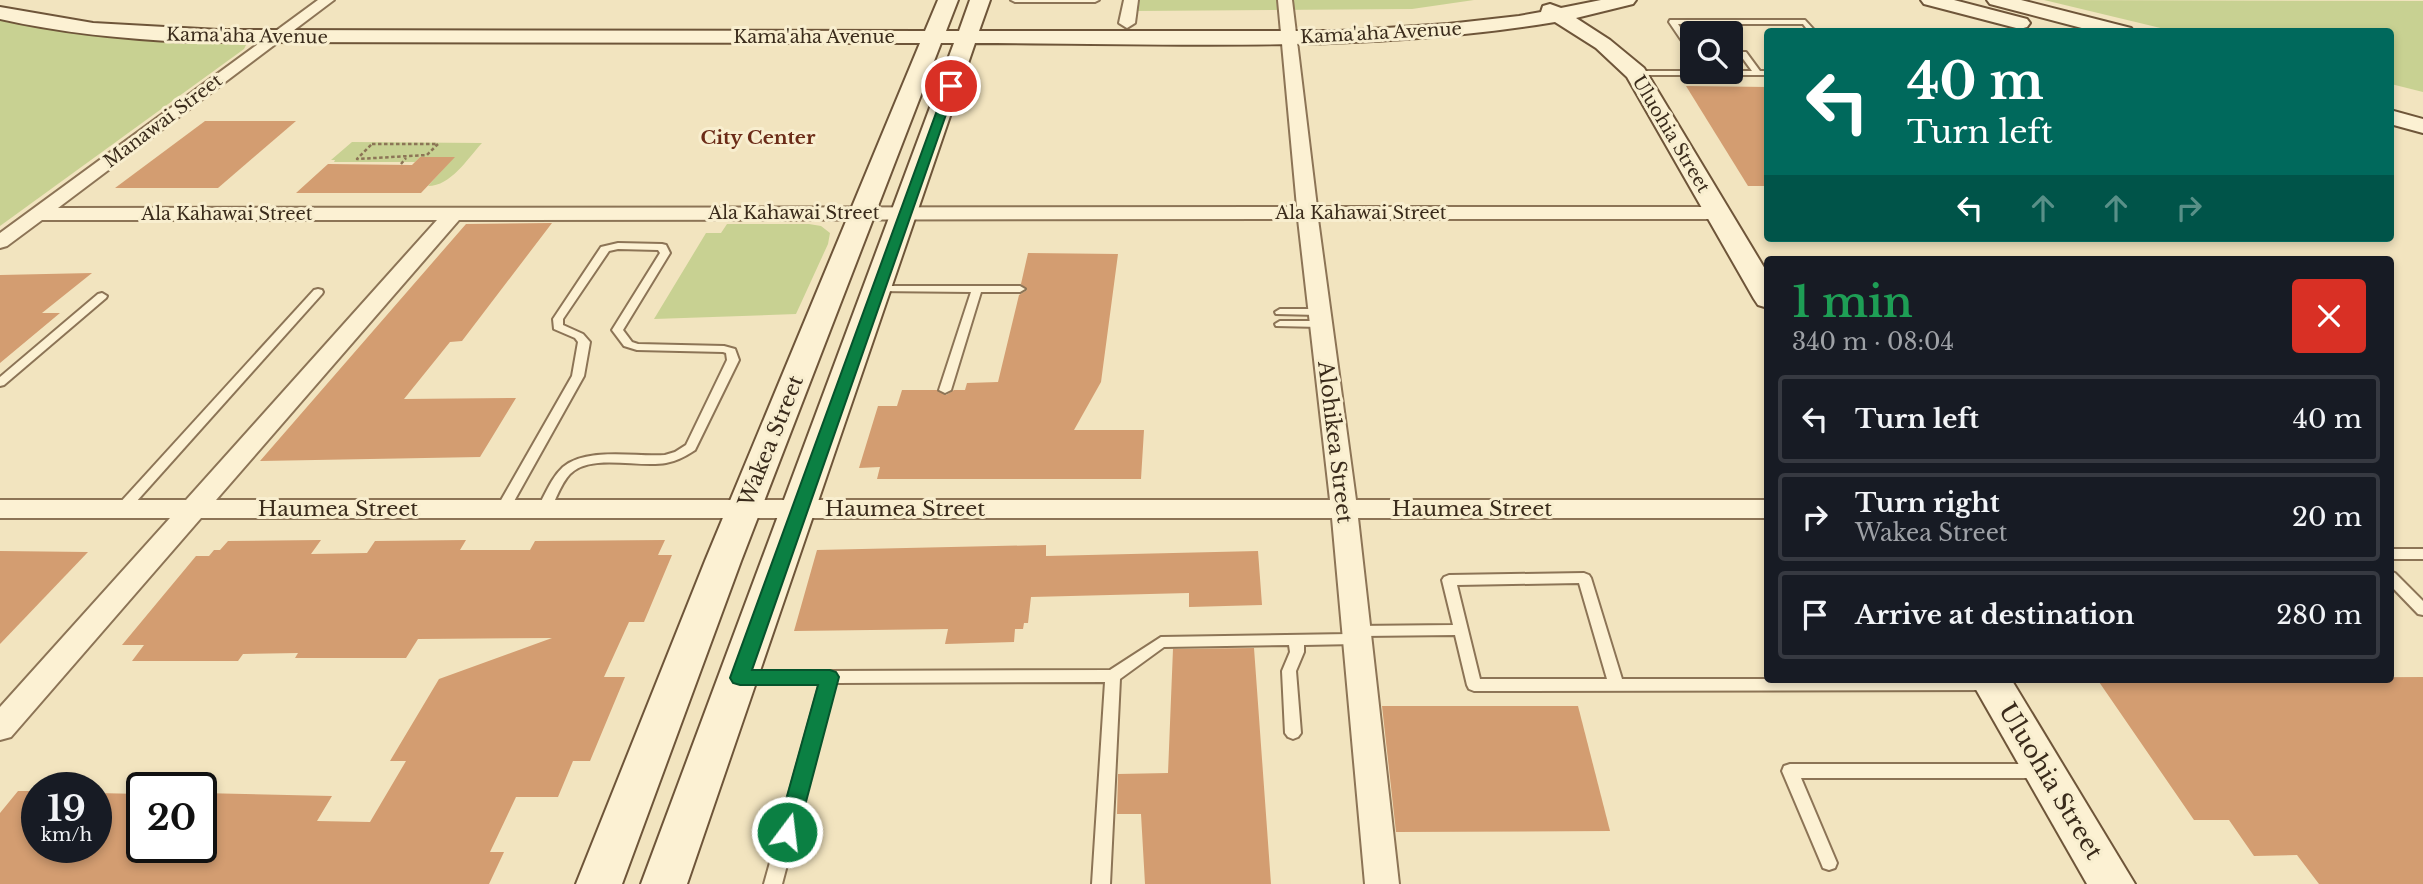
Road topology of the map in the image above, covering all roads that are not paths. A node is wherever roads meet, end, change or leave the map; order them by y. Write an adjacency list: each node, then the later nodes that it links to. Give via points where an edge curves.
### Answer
1 (32, 0): 16 (street, Kama'aha Avenue, via 157,20)
2 (327, 0): 16 (street, Manawai Street)
3 (948, 0): 17 (street)
4 (981, 0): 12 (street, via 986,8); 23 (street)
5 (1095, 0): 12 (lane)
6 (1131, 0): 18 (street)
7 (1285, 0): 25 (street, Alohikea Street)
8 (1626, 0): 11 (street, Kama'aha Avenue)
9 (1931, 0): 20 (street)
10 (1997, 0): 21 (street)
11 (1551, 7): 25 (street, Kama'aha Avenue, via 1434,32); 31 (street, Uluohia Street)
12 (1006, 10): 24 (street)
13 (0, 13): 27 (street, Kama'aha Avenue, via 110,32)
14 (1680, 22): 26 (lane, via 1673,22)
15 (1743, 22): 19 (lane, via 1805,22)
16 (294, 23): 22 (street, Kama'aha Avenue); 27 (street, Manawai Street)
17 (926, 23): 22 (street, Kama'aha Avenue); 22 (street); 23 (street, Kama'aha Avenue); 29 (street, Wakea Street)
18 (1127, 23): 24 (street, Kama'aha Avenue); 25 (street, Kama'aha Avenue)
19 (1810, 28)
20 (2039, 28)
21 (2108, 28)
22 (877, 30): 27 (street, Kama'aha Avenue); 29 (street)
23 (970, 30): 24 (street, Kama'aha Avenue); 30 (street)
24 (1030, 30): 25 (street, Kama'aha Avenue); 30 (street)
25 (1287, 30): 40 (street, Alohikea Street)
26 (1680, 32)
27 (275, 37): 42 (street, Manawai Street)
28 (1743, 54): 32 (lane)
29 (924, 60): 38 (street, Wakea Street)
30 (960, 60): 39 (street)
31 (1636, 73): 32 (lane); 41 (street, Uluohia Street)
32 (1762, 74): 33 (lane)
33 (1763, 87)
34 (2394, 99): 35 (street)
35 (2423, 106)
36 (2394, 118): 37 (street)
37 (2423, 125)
38 (863, 212): 39 (street, Ala Kahawai Street); 43 (street, Ala Kahawai Street); 60 (street, Wakea Street)
39 (905, 213): 40 (street, Ala Kahawai Street); 45 (street)
40 (1308, 213): 41 (street, Ala Kahawai Street); 52 (street, Alohikea Street)
41 (1718, 213): 49 (street, Uluohia Street)
42 (38, 214): 43 (street, Ala Kahawai Street); 44 (street, Manawai Street)
43 (453, 214): 57 (street)
44 (0, 242)
45 (879, 289): 46 (lane); 61 (street)
46 (977, 289): 47 (lane); 54 (lane)
47 (1020, 289)
48 (318, 292): 56 (lane)
49 (1764, 292)
50 (102, 296): 53 (lane)
51 (1280, 318): 52 (lane)
52 (1319, 318): 62 (street, Alohikea Street)
53 (0, 383)
54 (945, 390)
55 (0, 509): 56 (street, Haumea Street)
56 (122, 509): 57 (street, Haumea Street)
57 (192, 509): 58 (street, Haumea Street); 77 (street)
58 (503, 509): 59 (street, Haumea Street); 59 (lane, via 578,376 584,342 558,327 558,319 605,249 662,247 665,253 617,330 620,337 637,347 724,348 731,351 733,360 685,453 672,458 575,465 564,474)
59 (544, 509): 60 (street, Haumea Street)
60 (743, 509): 61 (street, Haumea Street); 81 (street, Wakea Street)
61 (800, 509): 62 (street, Haumea Street); 73 (street)
62 (1344, 509): 63 (street, Haumea Street); 69 (street, Alohikea Street)
63 (1764, 509)
64 (2394, 554): 65 (lane)
65 (2423, 554)
66 (2394, 580): 67 (lane)
67 (2423, 610)
68 (1460, 629): 69 (lane); 76 (lane, via 1474,685); 76 (lane, via 1449,580 1584,578)
69 (1355, 635): 70 (lane); 85 (street, Alohikea Street)
70 (1296, 640): 71 (lane, via 1161,642); 78 (lane, via 1297,652 1289,671)
71 (1113, 676): 72 (lane); 84 (lane)
72 (830, 677): 73 (lane); 83 (lane)
73 (740, 678): 82 (street)
74 (1804, 683): 76 (lane)
75 (1993, 683): 79 (street, Uluohia Street)
76 (1616, 685)
77 (0, 728)
78 (1293, 733)
79 (2046, 771): 80 (lane, via 1790,771); 86 (street, Uluohia Street)
80 (1829, 863)
81 (599, 884)
82 (664, 884)
83 (773, 884)
84 (1101, 884)
85 (1382, 884)
86 (2112, 884)

